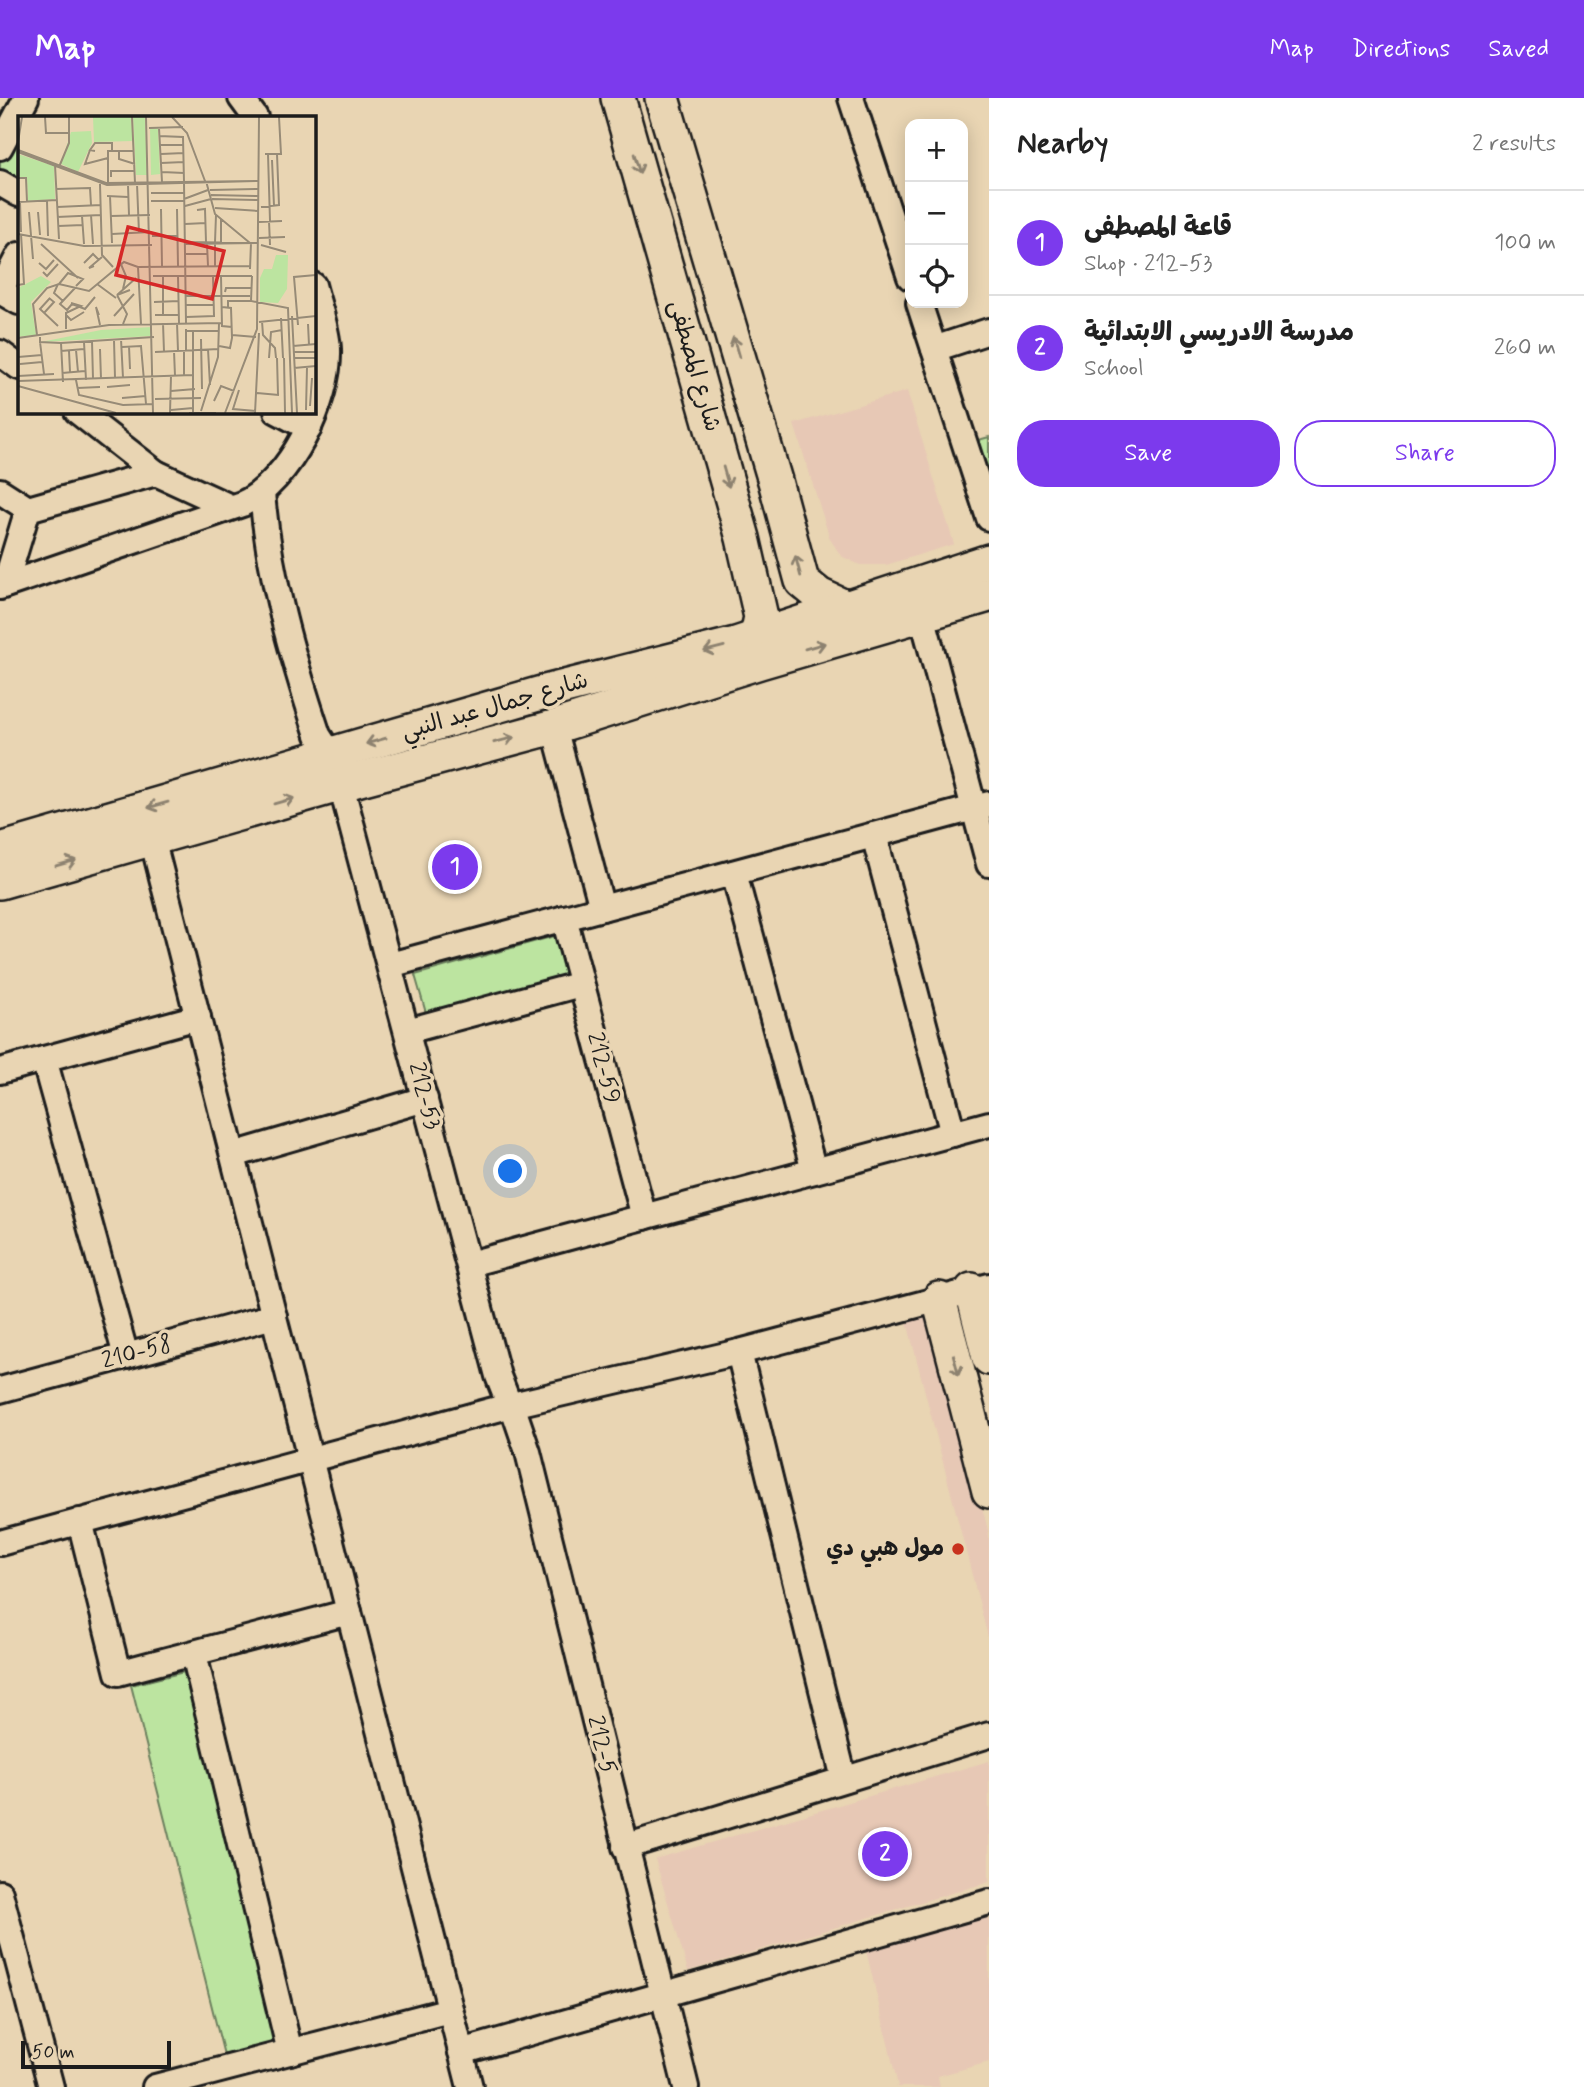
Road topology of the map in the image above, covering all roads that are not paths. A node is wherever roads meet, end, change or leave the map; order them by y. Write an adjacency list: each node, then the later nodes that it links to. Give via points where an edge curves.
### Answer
1 (26, 98): 6 (street)
2 (241, 98): 7 (street)
3 (618, 98): 39 (street, شارع المصطفى, one-way to 39, via 743,538 761,617)
4 (663, 98): 37 (street, شارع المصطفى, one-way to 4, via 802,581)
5 (851, 98): 13 (street)
6 (19, 116)
7 (254, 116)
8 (18, 118): 9 (street)
9 (8, 143)
10 (0, 183): 11 (street)
11 (18, 193)
12 (18, 257): 14 (street)
13 (905, 262)
14 (0, 291): 16 (street)
15 (315, 299): 20 (street)
16 (18, 303)
17 (18, 304): 19 (street)
18 (921, 308): 22 (street)
19 (0, 311)
20 (318, 319): 27 (street, via 328,347 326,378)
21 (989, 331): 22 (street)
22 (934, 349): 32 (street)
23 (0, 353): 24 (street)
24 (18, 366)
25 (80, 413): 28 (street)
26 (281, 413): 27 (street)
27 (309, 428): 30 (street)
28 (156, 473): 31 (street); 33 (street)
29 (0, 491): 33 (street)
30 (262, 493): 31 (street); 41 (street, 212-53, via 279,599 318,735)
31 (230, 507): 35 (street)
32 (989, 518)
33 (17, 525): 35 (street)
34 (989, 561): 38 (street, شارع جمال عبد النبي)
35 (3, 586)
36 (989, 595): 38 (street, شارع جمال عبد النبي)
37 (847, 608): 38 (street, شارع جمال عبد النبي); 39 (street, شارع جمال عبد النبي)
38 (908, 608): 39 (street, شارع جمال عبد النبي, one-way to 38); 42 (street)
39 (759, 649): 40 (street, شارع جمال عبد النبي); 41 (street, شارع جمال عبد النبي, one-way to 41, via 736,644 545,692)
40 (554, 727): 41 (street, شارع جمال عبد النبي, one-way to 40); 49 (street)
41 (336, 770): 44 (street, شارع جمال عبد النبي, one-way to 41); 45 (street, شارع جمال عبد النبي, one-way to 45); 51 (street, 212-53)
42 (981, 806): 43 (street); 46 (street)
43 (874, 835): 47 (street); 59 (street)
44 (152, 838): 48 (street, شارع جمال عبد النبي, one-way to 44); 53 (street)
45 (0, 850)
46 (989, 864)
47 (734, 873): 49 (street); 61 (street)
48 (0, 882)
49 (602, 908): 50 (street)
50 (564, 918): 51 (street); 52 (street, 212-59)
51 (390, 965): 54 (street, 212-53)
52 (581, 984): 54 (street); 62 (street, 212-59)
53 (198, 1017): 55 (street); 60 (street)
54 (407, 1031): 57 (street, 212-53)
55 (44, 1059): 56 (street); 68 (street)
56 (0, 1071)
57 (425, 1099): 60 (street); 63 (street, 212-53)
58 (989, 1124): 59 (street)
59 (953, 1134): 61 (street)
60 (233, 1155): 66 (street)
61 (814, 1171): 62 (street)
62 (643, 1217): 63 (street)
63 (469, 1264): 71 (street, 212-53, via 498,1376)
64 (980, 1298): 65 (street, via 971,1308 960,1307 948,1316); 69 (street)
65 (943, 1313): 67 (street); 73 (street, one-way to 73)
66 (274, 1317): 68 (street, 210-58); 72 (street)
67 (739, 1352): 71 (street); 79 (street)
68 (126, 1356): 70 (street, 210-58)
69 (989, 1357)
70 (0, 1390)
71 (512, 1405): 72 (street); 80 (street, 212-5, via 527,1445)
72 (310, 1459): 74 (street); 76 (street)
73 (989, 1491)
74 (80, 1521): 75 (street); 77 (street, via 118,1674)
75 (0, 1542)
76 (349, 1612): 77 (street); 84 (street)
77 (194, 1654): 85 (street)
78 (989, 1735): 79 (street)
79 (844, 1779): 80 (street)
80 (625, 1847): 83 (street, 212-5)
81 (0, 1893): 87 (street)
82 (989, 1902): 83 (street)
83 (663, 1994): 86 (street); 90 (street, 212-5)
84 (450, 2011): 85 (street); 86 (street)
85 (290, 2052): 88 (street)
86 (461, 2052): 89 (street)
87 (51, 2087)
88 (155, 2087)
89 (470, 2087)
90 (686, 2087)

